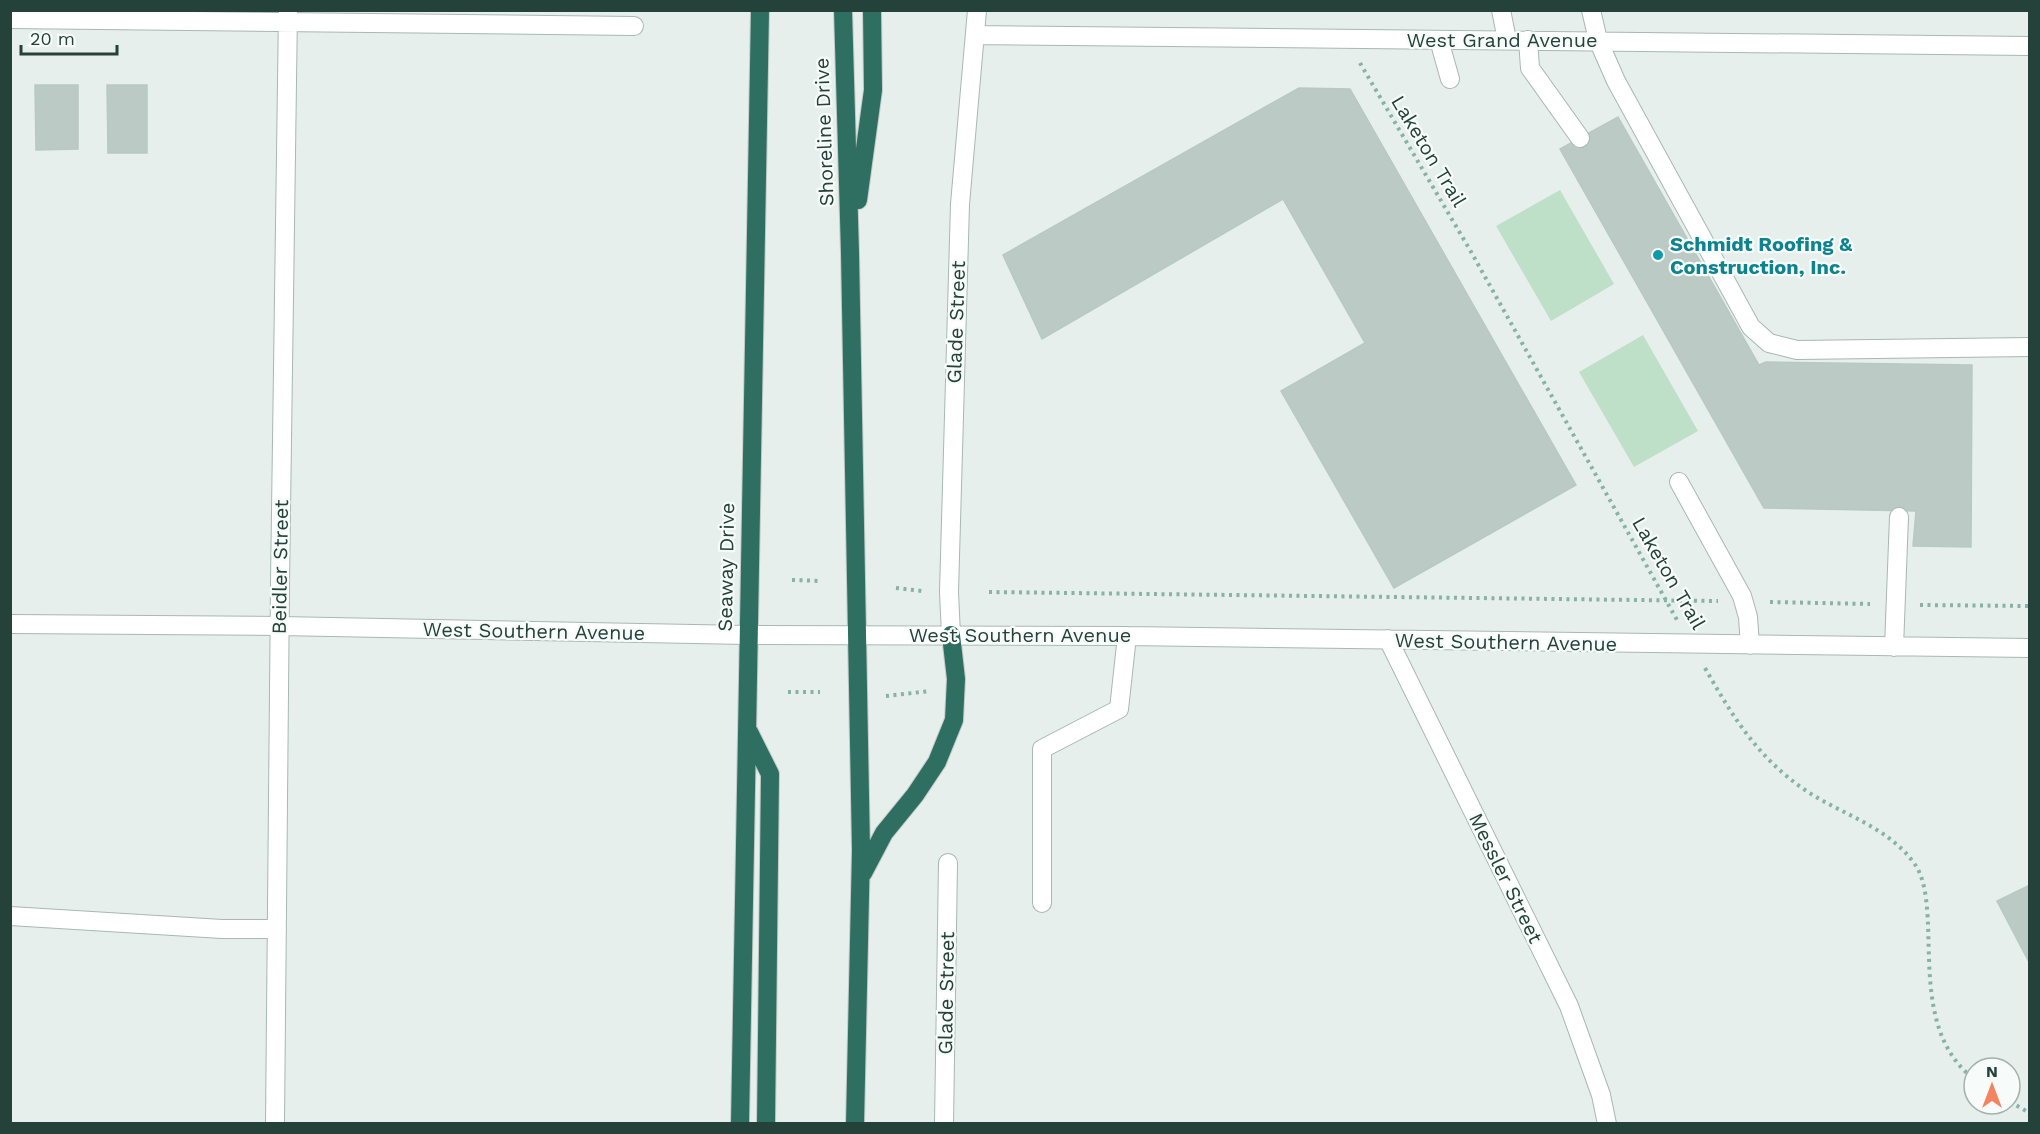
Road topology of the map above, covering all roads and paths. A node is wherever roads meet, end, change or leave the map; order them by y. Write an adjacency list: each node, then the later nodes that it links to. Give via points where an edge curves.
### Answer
1 (760, 10): 34 (highway, Seaway Drive)
2 (843, 10): 19 (highway, Shoreline Drive)
3 (872, 10): 19 (highway, via 873,90)
4 (977, 10): 10 (street, Glade Street)
5 (1501, 10): 13 (street)
6 (1591, 10): 15 (street)
7 (288, 16): 8 (street); 9 (street); 33 (street, Beidler Street)
8 (10, 19)
9 (634, 26)
10 (975, 35): 11 (street, West Grand Avenue); 36 (street, Glade Street, via 960,204)
11 (1346, 39): 12 (street, West Grand Avenue); 28 (path, Laketon Trail, via 1470,250)
12 (1439, 40): 13 (street, West Grand Avenue); 17 (street)
13 (1507, 40): 14 (street, West Grand Avenue)
14 (1528, 40): 15 (street, West Grand Avenue); 18 (street, via 1530,68)
15 (1598, 40): 16 (street, West Grand Avenue); 20 (street, via 1616,81 1751,327 1770,343 1797,350)
16 (2030, 46)
17 (1450, 79)
18 (1580, 138)
19 (850, 253): 35 (highway)
20 (2030, 348)
21 (1679, 482): 29 (street)
22 (1899, 517): 30 (street)
23 (792, 580): 24 (path)
24 (821, 581)
25 (896, 588): 26 (path)
26 (922, 591)
27 (989, 592): 28 (path)
28 (1666, 600): 29 (path); 39 (path, Laketon Trail)
29 (1744, 601): 30 (path); 40 (street)
30 (1894, 604): 31 (path); 41 (street)
31 (2030, 606)
32 (10, 624): 33 (street, West Southern Avenue)
33 (280, 626): 34 (street, West Southern Avenue); 52 (street, Beidler Street)
34 (747, 635): 35 (street, West Southern Avenue); 47 (highway, Seaway Drive)
35 (857, 635): 36 (street, West Southern Avenue); 49 (highway)
36 (951, 635): 37 (street, West Southern Avenue); 49 (highway, via 956,679 954,720 938,762 884,833)
37 (1127, 636): 38 (street, West Southern Avenue); 50 (street, via 1119,709 1042,749)
38 (1388, 639): 39 (street, West Southern Avenue); 59 (street, Messler Street, via 1569,1006 1601,1095)
39 (1692, 645): 40 (street, West Southern Avenue); 53 (path, Laketon Trail, via 1732,716 1770,762 1806,790 1900,846 1918,868 1927,902 1930,984 1937,1024 1946,1048)
40 (1750, 645): 41 (street, West Southern Avenue)
41 (1894, 647): 42 (street, West Southern Avenue)
42 (2030, 648)
43 (936, 690): 46 (path)
44 (788, 692): 45 (path)
45 (820, 692)
46 (886, 696)
47 (747, 727): 55 (highway, Seaway Drive); 56 (highway, via 770,774)
48 (948, 863): 58 (street, Glade Street)
49 (860, 878): 57 (highway)
50 (1042, 903)
51 (10, 916): 52 (street)
52 (277, 929): 54 (street, Beidler Street)
53 (1962, 1066)
54 (275, 1124)
55 (740, 1124)
56 (766, 1124)
57 (855, 1124)
58 (944, 1124)
59 (1607, 1124)

